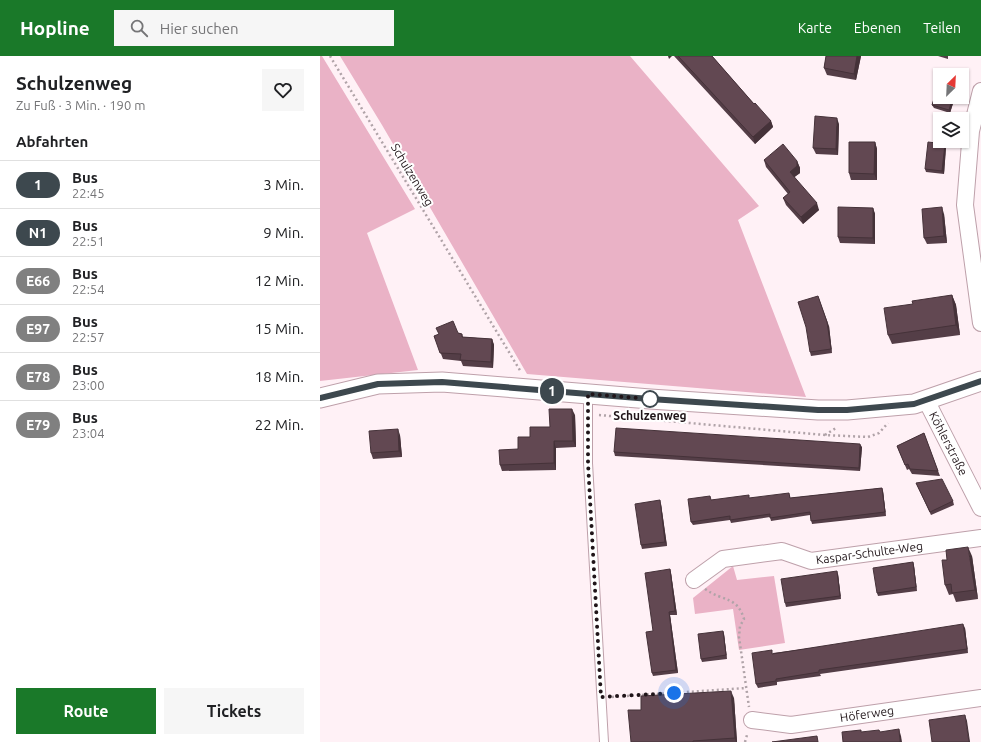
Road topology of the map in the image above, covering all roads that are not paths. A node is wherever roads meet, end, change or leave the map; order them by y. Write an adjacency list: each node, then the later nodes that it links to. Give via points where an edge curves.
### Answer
1 (981, 91): 2 (street, via 971,131 965,205)
2 (981, 323)
3 (981, 381): 5 (street)
4 (320, 398): 6 (street, via 378,384 442,382 522,388)
5 (926, 400): 6 (street, via 896,407 818,410); 7 (street, Köhlerstraße)
6 (588, 401): 12 (lane, via 588,463)
7 (981, 508)
8 (981, 538): 9 (street, Kaspar-Schulte-Weg, via 811,561 782,551 723,558)
9 (694, 580)
10 (981, 698): 11 (street, Höferweg, via 791,725)
11 (752, 720)
12 (604, 742)

